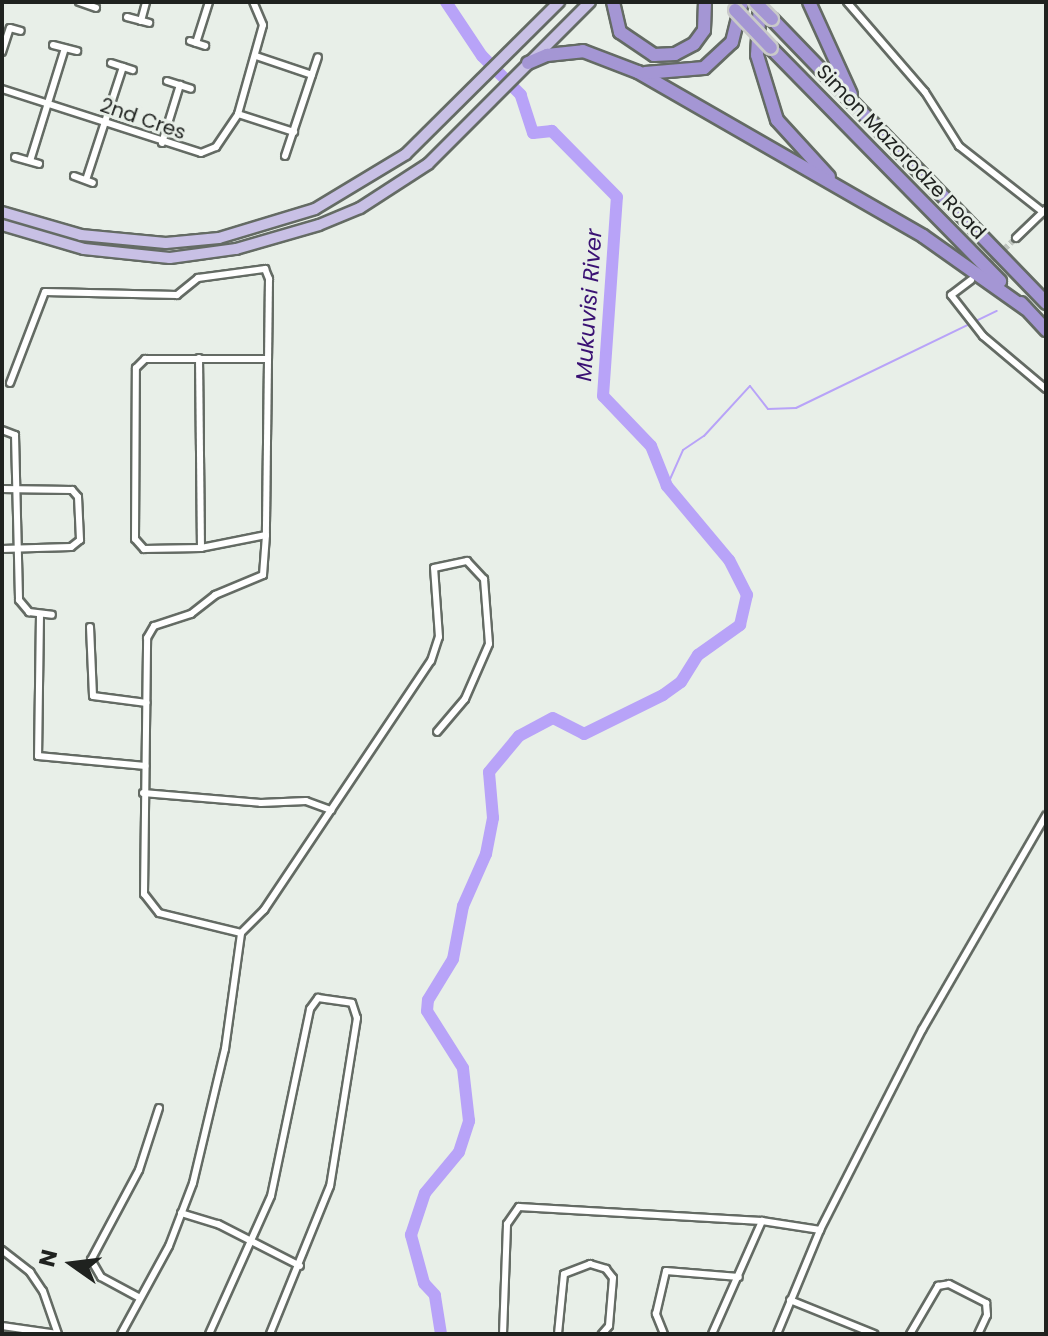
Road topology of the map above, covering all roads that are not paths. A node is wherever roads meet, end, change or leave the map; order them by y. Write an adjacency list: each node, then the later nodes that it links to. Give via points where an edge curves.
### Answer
1 (146, 2): 14 (street, via 145,22)
2 (209, 2): 18 (street, via 193,42)
3 (253, 2): 22 (street, 2nd Cres, via 263,20)
4 (559, 2): 47 (main road, via 406,154 347,193 219,238 166,243 108,239)
5 (590, 2): 25 (main road)
6 (613, 2): 7 (highway, via 620,32 654,55 675,54 694,44 704,30)
7 (705, 2)
8 (757, 2): 34 (highway, Simon Mazorodze Road, bridge); 45 (highway, via 757,55 777,120)
9 (809, 2): 34 (highway)
10 (847, 2): 46 (street, via 925,92 959,146)
11 (83, 3): 13 (street)
12 (735, 5): 28 (highway, via 732,42 704,68 660,75); 52 (highway, Simon Mazorodze Road, bridge)
13 (96, 8)
14 (127, 17)
15 (6, 26): 16 (street); 21 (street)
16 (21, 31)
17 (53, 45): 19 (street)
18 (205, 46)
19 (65, 48): 20 (street); 35 (street)
20 (77, 51)
21 (2, 52)
22 (256, 56): 29 (street); 36 (street, 2nd Cres)
23 (318, 57): 29 (street)
24 (111, 63): 26 (street)
25 (528, 63): 28 (highway, via 583,51); 48 (main road, via 428,164 360,208 277,239 195,256 143,257 55,243)
26 (123, 67): 27 (street); 37 (street)
27 (133, 70)
28 (638, 72): 45 (highway)
29 (312, 75): 38 (street)
30 (167, 81): 31 (street)
31 (180, 85): 33 (street); 39 (street)
32 (2, 89): 35 (street, 2nd Cres)
33 (191, 89)
34 (855, 103): 51 (highway, Simon Mazorodze Road)
35 (48, 104): 37 (street, 2nd Cres); 42 (street)
36 (238, 114): 38 (street); 39 (street, 2nd Cres, via 216,147 189,152)
37 (106, 123): 39 (street, 2nd Cres); 44 (street, via 89,182)
38 (294, 132): 40 (street)
39 (162, 143)
40 (285, 156)
41 (15, 157): 42 (street)
42 (30, 161): 43 (street)
43 (39, 164)
44 (74, 176)
45 (843, 190): 52 (highway, via 960,259)
46 (1044, 211): 49 (street)
47 (2, 212)
48 (2, 225)
49 (1016, 238)
50 (971, 280): 57 (street, via 951,295 983,336)
51 (1046, 303)
52 (1026, 309): 53 (highway, Simon Mazorodze Road)
53 (1046, 330)
54 (199, 358): 55 (street); 62 (street); 62 (street, via 145,359 136,368 135,539 144,549)
55 (267, 359): 56 (street, via 265,269 198,278 177,295 45,292); 61 (street)
56 (10, 383)
57 (1046, 389)
58 (2, 430): 60 (street, via 15,435)
59 (2, 489): 60 (street)
60 (18, 489): 64 (street); 64 (street, via 72,490 78,497 76,546)
61 (266, 535): 62 (street); 68 (street, via 263,575 148,632)
62 (201, 548)
63 (2, 549): 64 (street)
64 (22, 549): 65 (street, via 19,600 22,608)
65 (40, 615): 66 (street); 70 (street, via 38,756)
66 (52, 615)
67 (90, 627): 68 (street, via 93,696)
68 (147, 703): 70 (street)
69 (437, 732): 72 (street, via 465,699 489,644 484,579 467,561 434,568 439,637 431,661)
70 (146, 766): 71 (street)
71 (143, 793): 72 (street, via 261,803 306,801); 74 (street, via 144,894 150,905 159,913)
72 (331, 810): 74 (street, via 264,910)
73 (1046, 815): 78 (street, via 930,1017)
74 (241, 933): 76 (street, via 225,1049)
75 (159, 1108): 83 (street, via 139,1170 91,1260 101,1277)
76 (181, 1213): 79 (street); 83 (street)
77 (762, 1221): 78 (street); 82 (street); 90 (street, via 513,1210 507,1224)
78 (820, 1230): 84 (street)
79 (250, 1241): 81 (street); 81 (street, via 273,1187 310,1009 318,998 352,1003 357,1018 330,1186); 88 (street)
80 (2, 1250): 86 (street, via 30,1272 43,1291)
81 (300, 1266): 89 (street)
82 (739, 1277): 93 (street, via 666,1271 656,1314); 94 (street)
83 (140, 1298): 87 (street)
84 (790, 1300): 95 (street); 96 (street)
85 (2, 1326): 86 (street)
86 (57, 1334)
87 (121, 1334)
88 (209, 1334)
89 (270, 1334)
90 (503, 1334)
91 (558, 1334): 92 (street, via 564,1274 590,1264 606,1269 613,1278 609,1326)
92 (602, 1334)
93 (664, 1334)
94 (712, 1334)
95 (777, 1334)
96 (874, 1334)
97 (910, 1334): 98 (street, via 938,1286 949,1284 986,1303)
98 (978, 1334)

